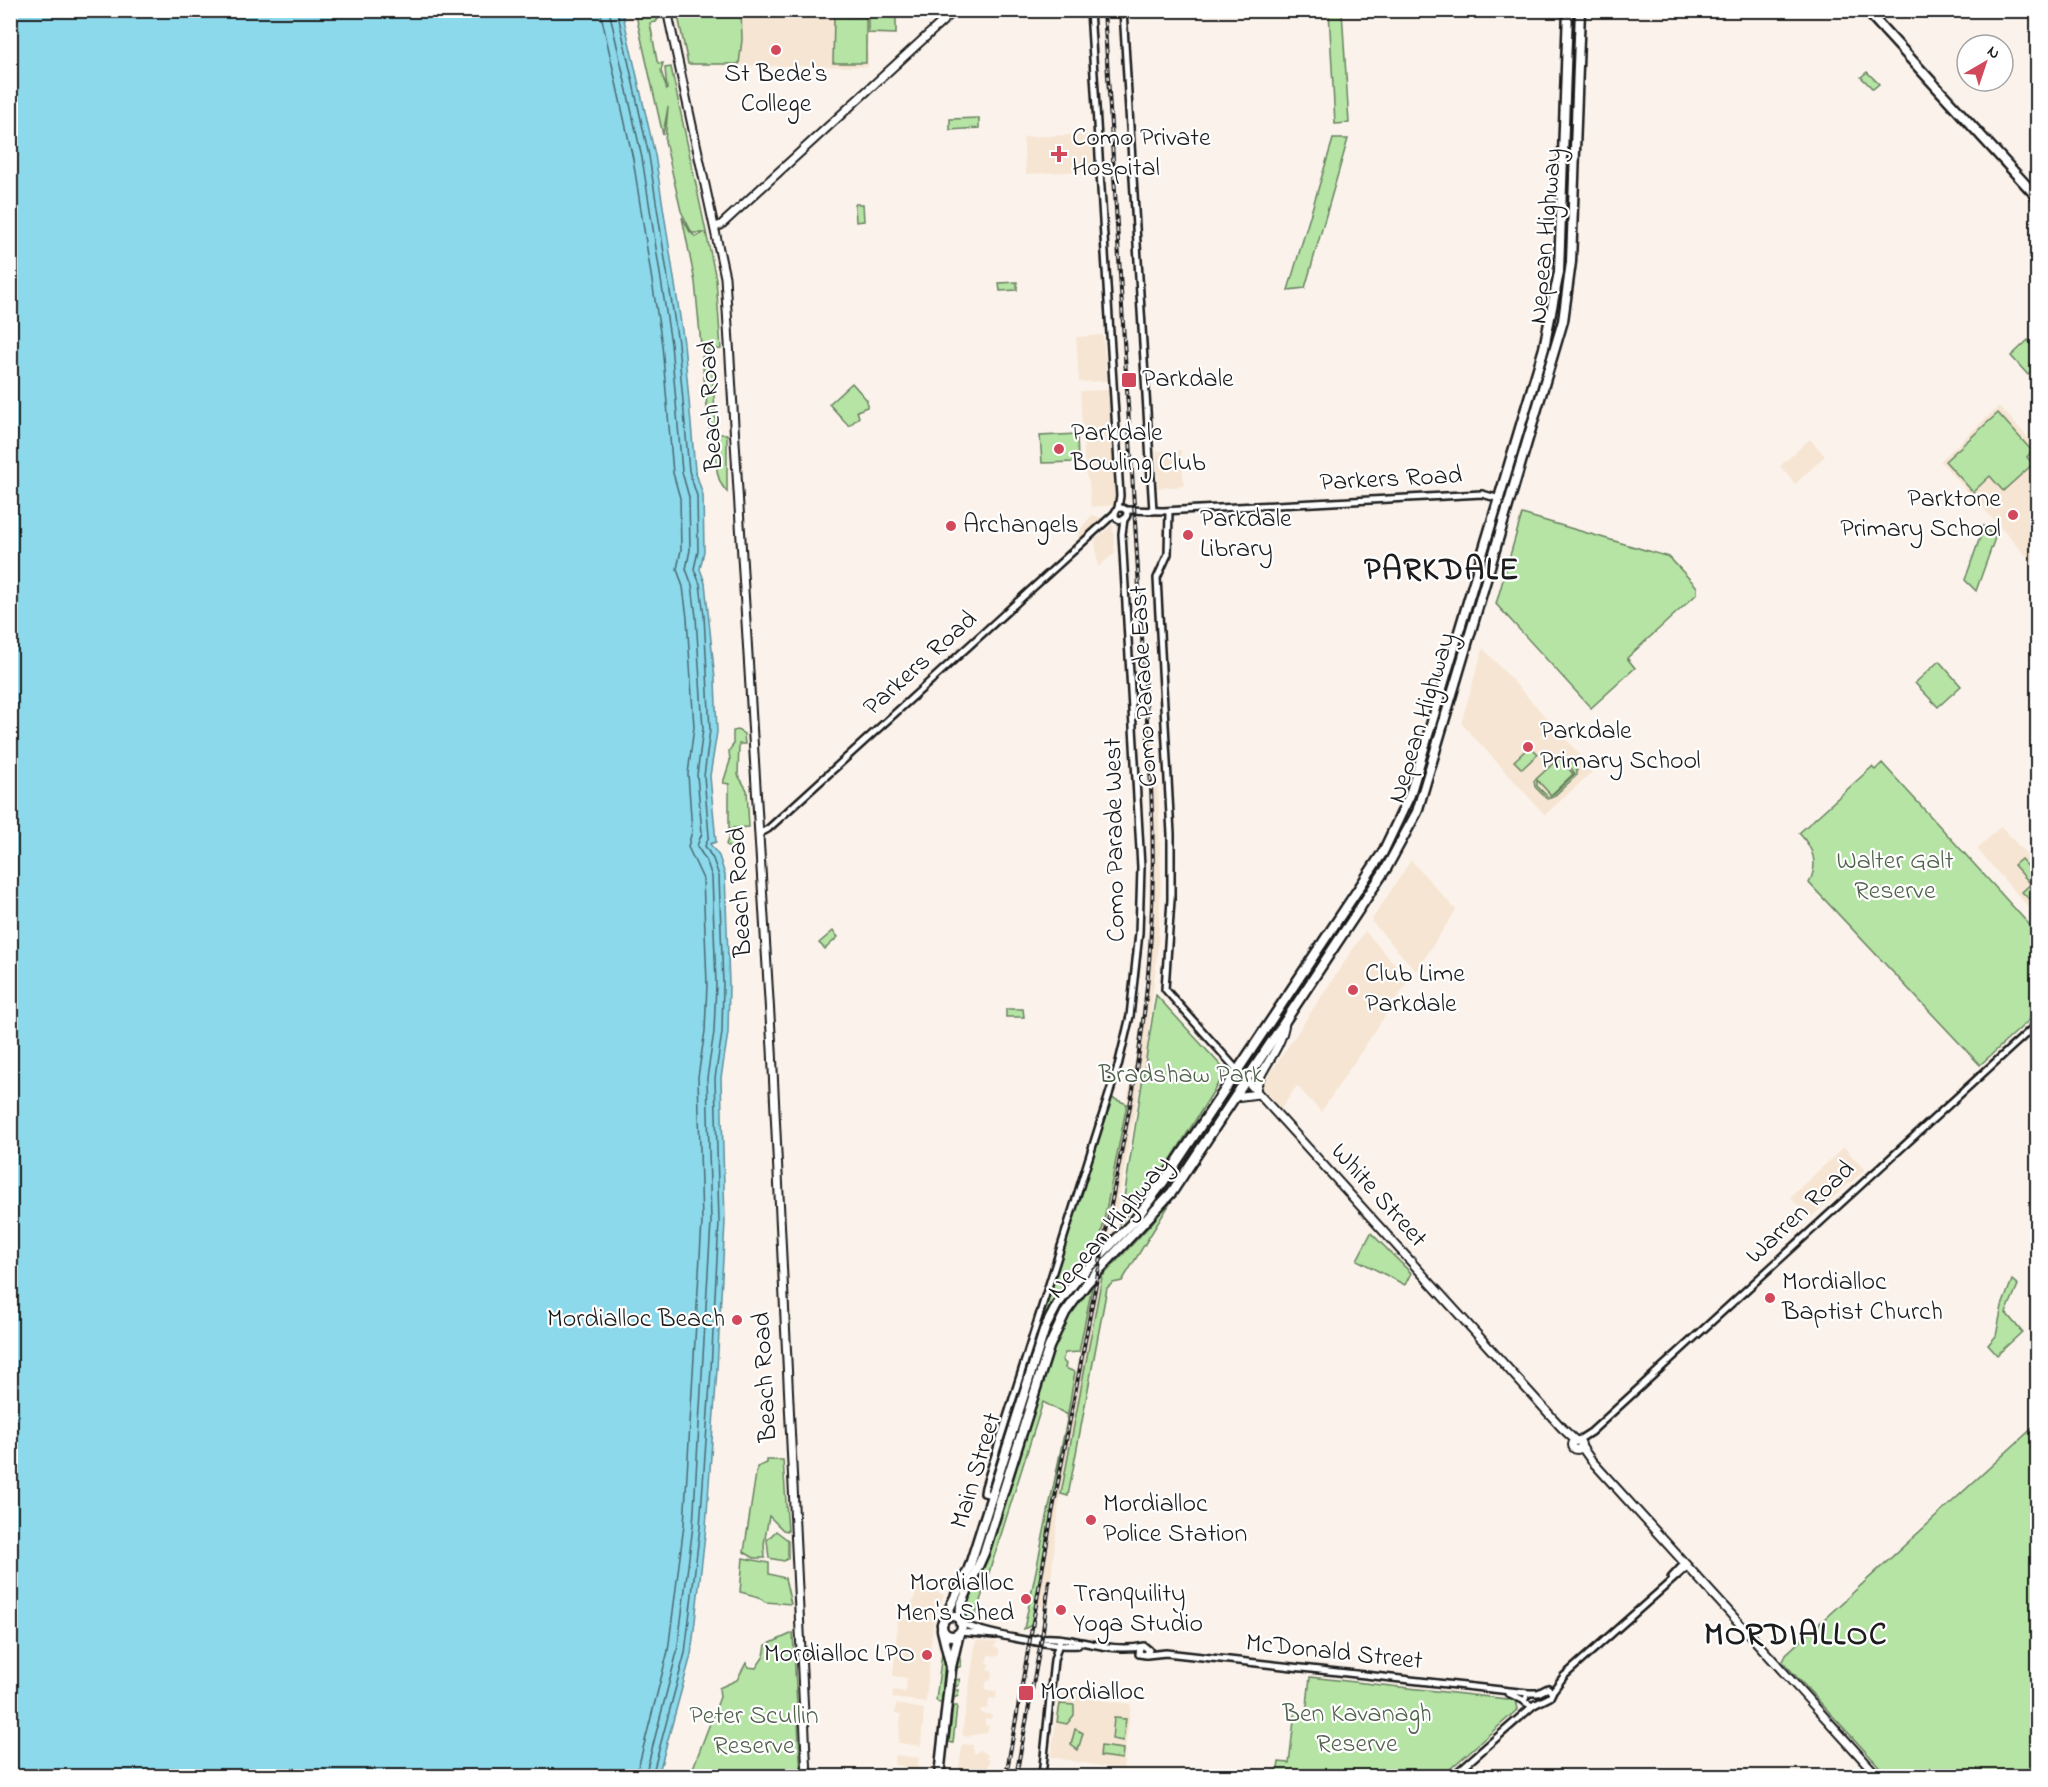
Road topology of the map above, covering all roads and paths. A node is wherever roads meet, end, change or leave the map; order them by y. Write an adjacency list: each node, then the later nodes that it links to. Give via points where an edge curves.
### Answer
1 (667, 10): 11 (main road, Beach Road)
2 (955, 10): 11 (main road)
3 (1090, 10): 16 (street, Como Parade West)
4 (1123, 10): 14 (street)
5 (1568, 10): 9 (highway, Nepean Highway)
6 (1580, 10): 8 (highway, Nepean Highway)
7 (1866, 10): 10 (highway)
8 (1580, 24): 9 (highway, via 1574,36); 13 (highway, Nepean Highway, via 1566,305)
9 (1567, 38): 12 (highway, Nepean Highway, via 1555,300)
10 (2037, 198)
11 (715, 227): 17 (main road, Beach Road, via 725,277)
12 (1500, 499): 13 (highway); 15 (street, Parkers Road, via 1468,495); 19 (highway, Nepean Highway, via 1410,795 1387,844)
13 (1511, 502): 18 (highway, Nepean Highway, via 1424,792 1402,843)
14 (1153, 511): 15 (street, Parkers Road); 16 (street, Parkers Road)
15 (1166, 511): 22 (street, Como Parade East, via 1168,554 1156,578 1171,834)
16 (1121, 514): 17 (street, Parkers Road, via 1108,519); 31 (street, Como Parade West, via 1141,867 1134,991 1118,1066)
17 (759, 834): 56 (main road, Beach Road)
18 (1368, 897): 19 (highway); 20 (highway, Nepean Highway)
19 (1347, 905): 21 (highway, Nepean Highway)
20 (1355, 916): 21 (highway); 23 (highway, Nepean Highway)
21 (1337, 921): 25 (highway, Nepean Highway)
22 (1165, 985): 27 (street, White Street, via 1167,993)
23 (1285, 1021): 26 (highway, Nepean Highway); 29 (main road, via 1284,1034 1258,1082)
24 (2037, 1023): 36 (street, Warren Road)
25 (1259, 1039): 26 (highway); 27 (highway, Nepean Highway)
26 (1269, 1046): 28 (highway, Nepean Highway)
27 (1238, 1071): 28 (main road, White Street); 32 (highway, Nepean Highway, via 1155,1194 1077,1279)
28 (1246, 1080): 29 (main road, White Street); 30 (highway, Nepean Highway)
29 (1257, 1092): 30 (main road); 36 (main road, White Street)
30 (1235, 1097): 33 (highway, Nepean Highway, via 1172,1192 1083,1287)
31 (1040, 1311): 37 (street, Main Street)
32 (1044, 1328): 34 (highway, Main Street)
33 (1054, 1336): 35 (highway, Main Street)
34 (1019, 1404): 35 (highway); 37 (highway, Main Street)
35 (1030, 1407): 38 (highway, Main Street)
36 (1578, 1445): 39 (main road, White Street)
37 (988, 1491): 38 (highway); 41 (highway, Main Street, via 968,1570)
38 (1003, 1495): 40 (highway, Main Street, via 961,1605)
39 (1686, 1566): 48 (street); 60 (main road, White Street)
40 (960, 1622): 41 (highway, via 951,1617); 42 (highway, Main Street); 43 (street)
41 (942, 1626): 42 (highway, via 949,1636); 47 (highway)
42 (959, 1632): 43 (street); 47 (highway)
43 (973, 1632): 44 (street)
44 (1056, 1641): 45 (street); 58 (street)
45 (1139, 1650): 46 (street); 46 (street, via 1144,1646)
46 (1148, 1652): 50 (street, McDonald Street)
47 (951, 1667): 57 (highway)
48 (1564, 1676): 49 (street); 51 (street)
49 (1544, 1690): 51 (street); 52 (street, McDonald Street)
50 (1498, 1691): 52 (street, McDonald Street); 53 (street, McDonald Street)
51 (1552, 1692): 54 (street)
52 (1528, 1693): 53 (street)
53 (1525, 1701): 54 (street, McDonald Street); 55 (street)
54 (1535, 1704): 55 (street)
55 (1519, 1717): 59 (street)
56 (807, 1776)
57 (939, 1776)
58 (1042, 1776)
59 (1453, 1776)
60 (1878, 1776)

